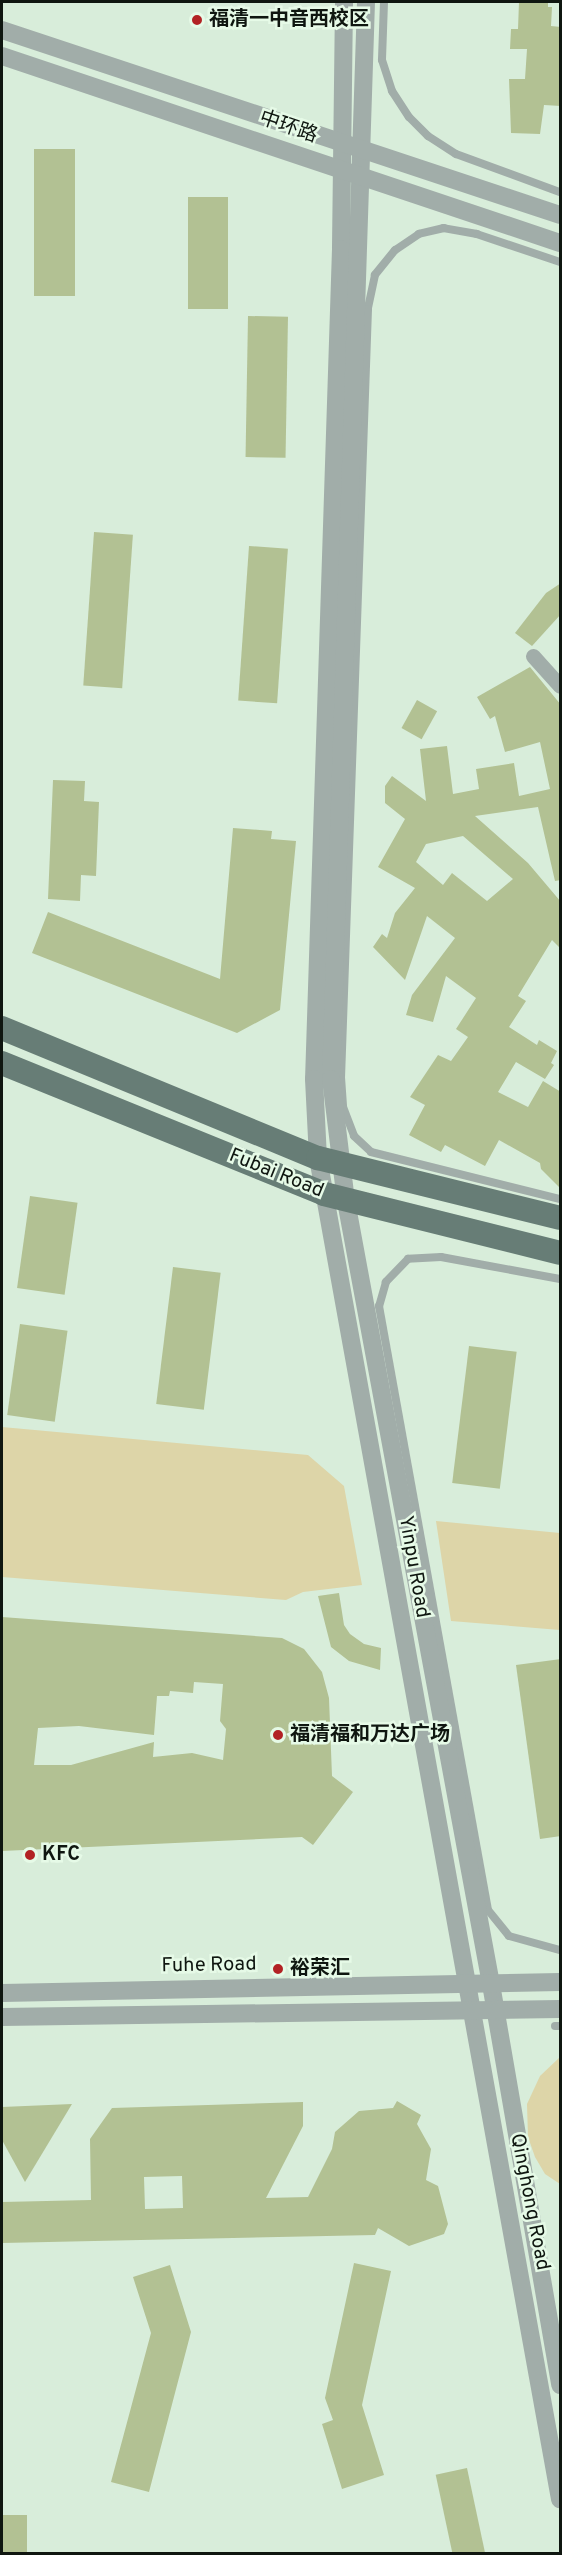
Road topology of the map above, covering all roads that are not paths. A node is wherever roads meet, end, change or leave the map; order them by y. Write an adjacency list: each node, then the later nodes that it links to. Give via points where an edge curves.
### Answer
1 (344, 2): 6 (street)
2 (366, 2): 7 (street)
3 (384, 2): 10 (lane, via 382,60 392,91 409,117 428,136 456,154)
4 (2, 30): 6 (street, 中环路)
5 (2, 56): 8 (street, 中环路)
6 (341, 142): 7 (street, 中环路); 8 (street)
7 (362, 149): 9 (street); 11 (street, 中环路)
8 (341, 170): 9 (street, 中环路); 18 (street, via 314,1078)
9 (361, 177): 12 (street, 中环路); 18 (street)
10 (561, 192)
11 (561, 215)
12 (561, 243)
13 (561, 262): 20 (lane, via 477,234 444,228 420,234 395,250 375,275 368,309 341,1077 343,1107 354,1136 371,1152 394,1161)
14 (533, 656): 15 (street)
15 (561, 686)
16 (2, 1028): 18 (main road, Fubai Road)
17 (2, 1063): 19 (main road, Fubai Road)
18 (329, 1161): 19 (street, Yinpu Road); 21 (main road, Fubai Road)
19 (335, 1198): 22 (main road, Fubai Road); 26 (street, Yinpu Road); 27 (street, Yinpu Road)
20 (561, 1199)
21 (561, 1218)
22 (561, 1252)
23 (561, 1279): 24 (lane, via 441,1257 408,1259 386,1282 379,1306 488,1910 508,1936 536,1947)
24 (561, 1950)
25 (561, 1982): 27 (street, Fuhe Road)
26 (466, 1984): 27 (street, Fuhe Road); 28 (street, Fuhe Road); 29 (street, Qinghong Road)
27 (491, 1984): 30 (street, Qinghong Road)
28 (2, 1993)
29 (471, 2012): 30 (street); 31 (street); 34 (street, Qinghong Road)
30 (496, 2012): 32 (street); 33 (street, Qinghong Road)
31 (2, 2017)
32 (559, 2021)
33 (561, 2385)
34 (561, 2499)

